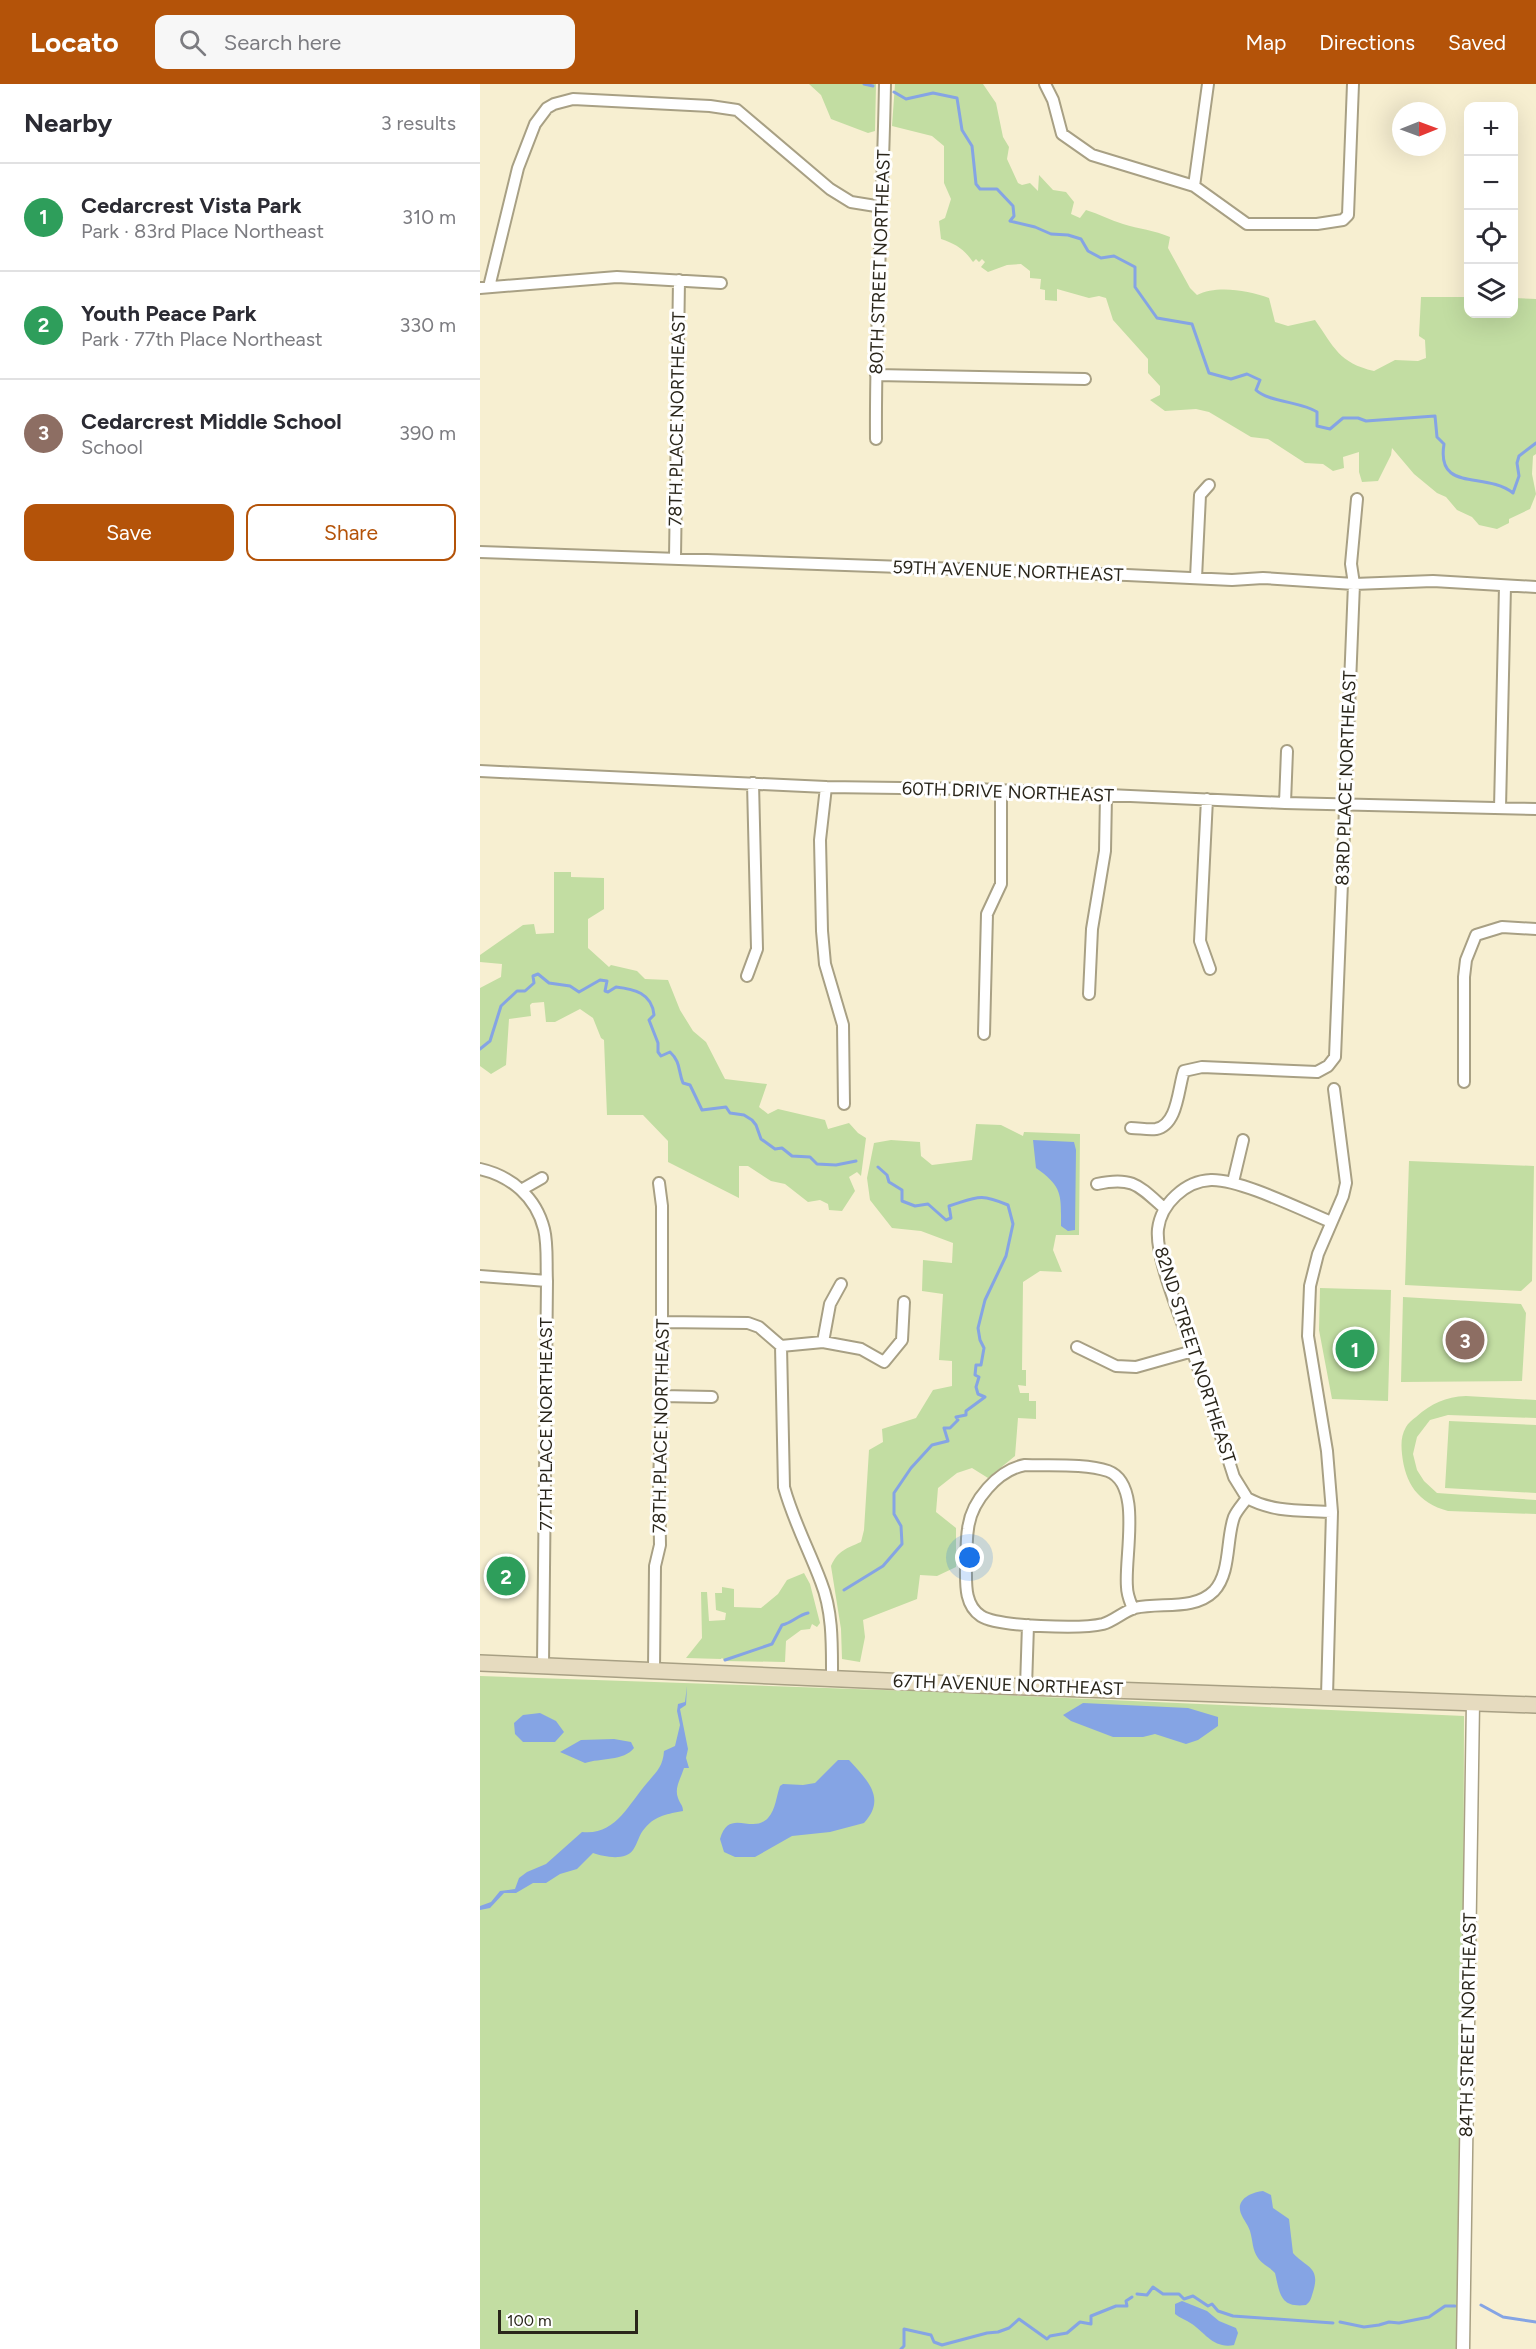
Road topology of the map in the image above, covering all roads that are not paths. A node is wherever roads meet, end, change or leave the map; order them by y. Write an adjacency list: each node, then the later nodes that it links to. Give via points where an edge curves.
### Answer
1 (885, 84): 6 (street, 80TH STREET NORTHEAST)
2 (1045, 84): 5 (street, via 1062,134 1092,155)
3 (1208, 84): 5 (street)
4 (1353, 84): 5 (street, via 1348,214 1343,220 1247,224)
5 (1194, 186)
6 (882, 207): 9 (street, via 851,202 830,189 737,110 573,99 547,108 535,124 518,168); 10 (street, 80TH STREET NORTHEAST)
7 (679, 280): 8 (street); 9 (street, via 617,277); 16 (street, 78TH PLACE NORTHEAST)
8 (721, 283)
9 (485, 287)
10 (876, 375): 11 (street); 12 (street, 80TH STREET NORTHEAST)
11 (1085, 379)
12 (876, 439)
13 (1209, 485): 17 (street, via 1200,495)
14 (1357, 499): 18 (street, 83RD PLACE NORTHEAST, via 1351,564)
15 (480, 552): 16 (street, 59TH AVENUE NORTHEAST)
16 (675, 558): 17 (street, 59TH AVENUE NORTHEAST)
17 (1196, 579): 18 (street, 59TH AVENUE NORTHEAST, via 1263,578)
18 (1354, 584): 19 (street, 59TH AVENUE NORTHEAST, via 1432,581); 29 (street, 83RD PLACE NORTHEAST)
19 (1505, 586): 20 (street, 59TH AVENUE NORTHEAST); 30 (street)
20 (1536, 587)
21 (1287, 751): 28 (street)
22 (480, 771): 23 (street, 60TH DRIVE NORTHEAST)
23 (753, 783): 24 (street, 60TH DRIVE NORTHEAST); 34 (street, via 757,949)
24 (826, 787): 25 (street, 60TH DRIVE NORTHEAST); 39 (street, via 820,840 822,931 825,964 843,1025)
25 (1001, 791): 26 (street, 60TH DRIVE NORTHEAST); 36 (street, via 1001,884 987,914)
26 (1106, 795): 27 (street, 60TH DRIVE NORTHEAST); 35 (street, via 1105,851 1092,929)
27 (1207, 800): 28 (street, 60TH DRIVE NORTHEAST); 33 (street, via 1200,941)
28 (1285, 803): 29 (street, 60TH DRIVE NORTHEAST)
29 (1345, 804): 30 (street, 60TH DRIVE NORTHEAST); 40 (street, 83RD PLACE NORTHEAST, via 1335,1057 1317,1072 1202,1067 1184,1071 1168,1123 1156,1129)
30 (1500, 808): 31 (street, 60TH DRIVE NORTHEAST)
31 (1536, 809)
32 (1536, 928): 37 (street, via 1502,927 1476,935 1464,977)
33 (1210, 969)
34 (747, 976)
35 (1089, 994)
36 (984, 1034)
37 (1464, 1082)
38 (1334, 1089): 49 (street, via 1346,1183)
39 (844, 1104)
40 (1131, 1128)
41 (1243, 1140): 45 (street)
42 (480, 1169): 47 (street, 77TH PLACE NORTHEAST, via 513,1181)
43 (542, 1178): 47 (street)
44 (659, 1182): 54 (street, 78TH PLACE NORTHEAST)
45 (1233, 1182): 48 (street, via 1210,1180 1192,1185); 49 (street)
46 (1097, 1184): 48 (street, via 1117,1179 1137,1185)
47 (521, 1190): 51 (street, 77TH PLACE NORTHEAST, via 537,1210 544,1230)
48 (1165, 1209): 58 (street, 82ND STREET NORTHEAST, via 1158,1227 1158,1246)
49 (1331, 1222): 62 (street, via 1310,1286 1308,1336 1327,1451)
50 (480, 1276): 51 (street)
51 (548, 1281): 66 (street, 77TH PLACE NORTHEAST)
52 (841, 1284): 55 (street, via 830,1304)
53 (904, 1302): 55 (street, via 902,1340 884,1362 861,1349)
54 (662, 1323): 56 (street, via 748,1323 759,1327); 59 (street, 78TH PLACE NORTHEAST)
55 (823, 1342): 56 (street)
56 (781, 1346): 68 (street, via 784,1487 789,1508 822,1583 829,1612)
57 (1077, 1347): 58 (street, via 1116,1366 1136,1367)
58 (1193, 1351): 61 (street, 82ND STREET NORTHEAST, via 1234,1477)
59 (662, 1396): 60 (street); 67 (street, 78TH PLACE NORTHEAST)
60 (712, 1397)
61 (1247, 1498): 62 (street, via 1276,1509); 63 (street, via 1235,1515 1223,1574 1215,1590 1187,1604)
62 (1332, 1512): 70 (street)
63 (1133, 1609): 64 (street, via 1101,1624); 64 (street, via 1126,1585 1129,1504 1124,1485 1110,1472 1093,1467 1025,1465 996,1478 975,1508 968,1529 965,1588 980,1615 1000,1623)
64 (1028, 1625): 69 (street)
65 (480, 1663): 66 (main road, 67TH AVENUE NORTHEAST)
66 (543, 1666): 67 (main road, 67TH AVENUE NORTHEAST)
67 (654, 1670): 68 (main road, 67TH AVENUE NORTHEAST)
68 (832, 1678): 69 (main road, 67TH AVENUE NORTHEAST)
69 (1026, 1687): 70 (main road, 67TH AVENUE NORTHEAST)
70 (1327, 1696): 71 (main road, 67TH AVENUE NORTHEAST)
71 (1473, 1702): 72 (main road, 67TH AVENUE NORTHEAST); 73 (street, 84TH STREET NORTHEAST)
72 (1536, 1705)
73 (1463, 2349)

